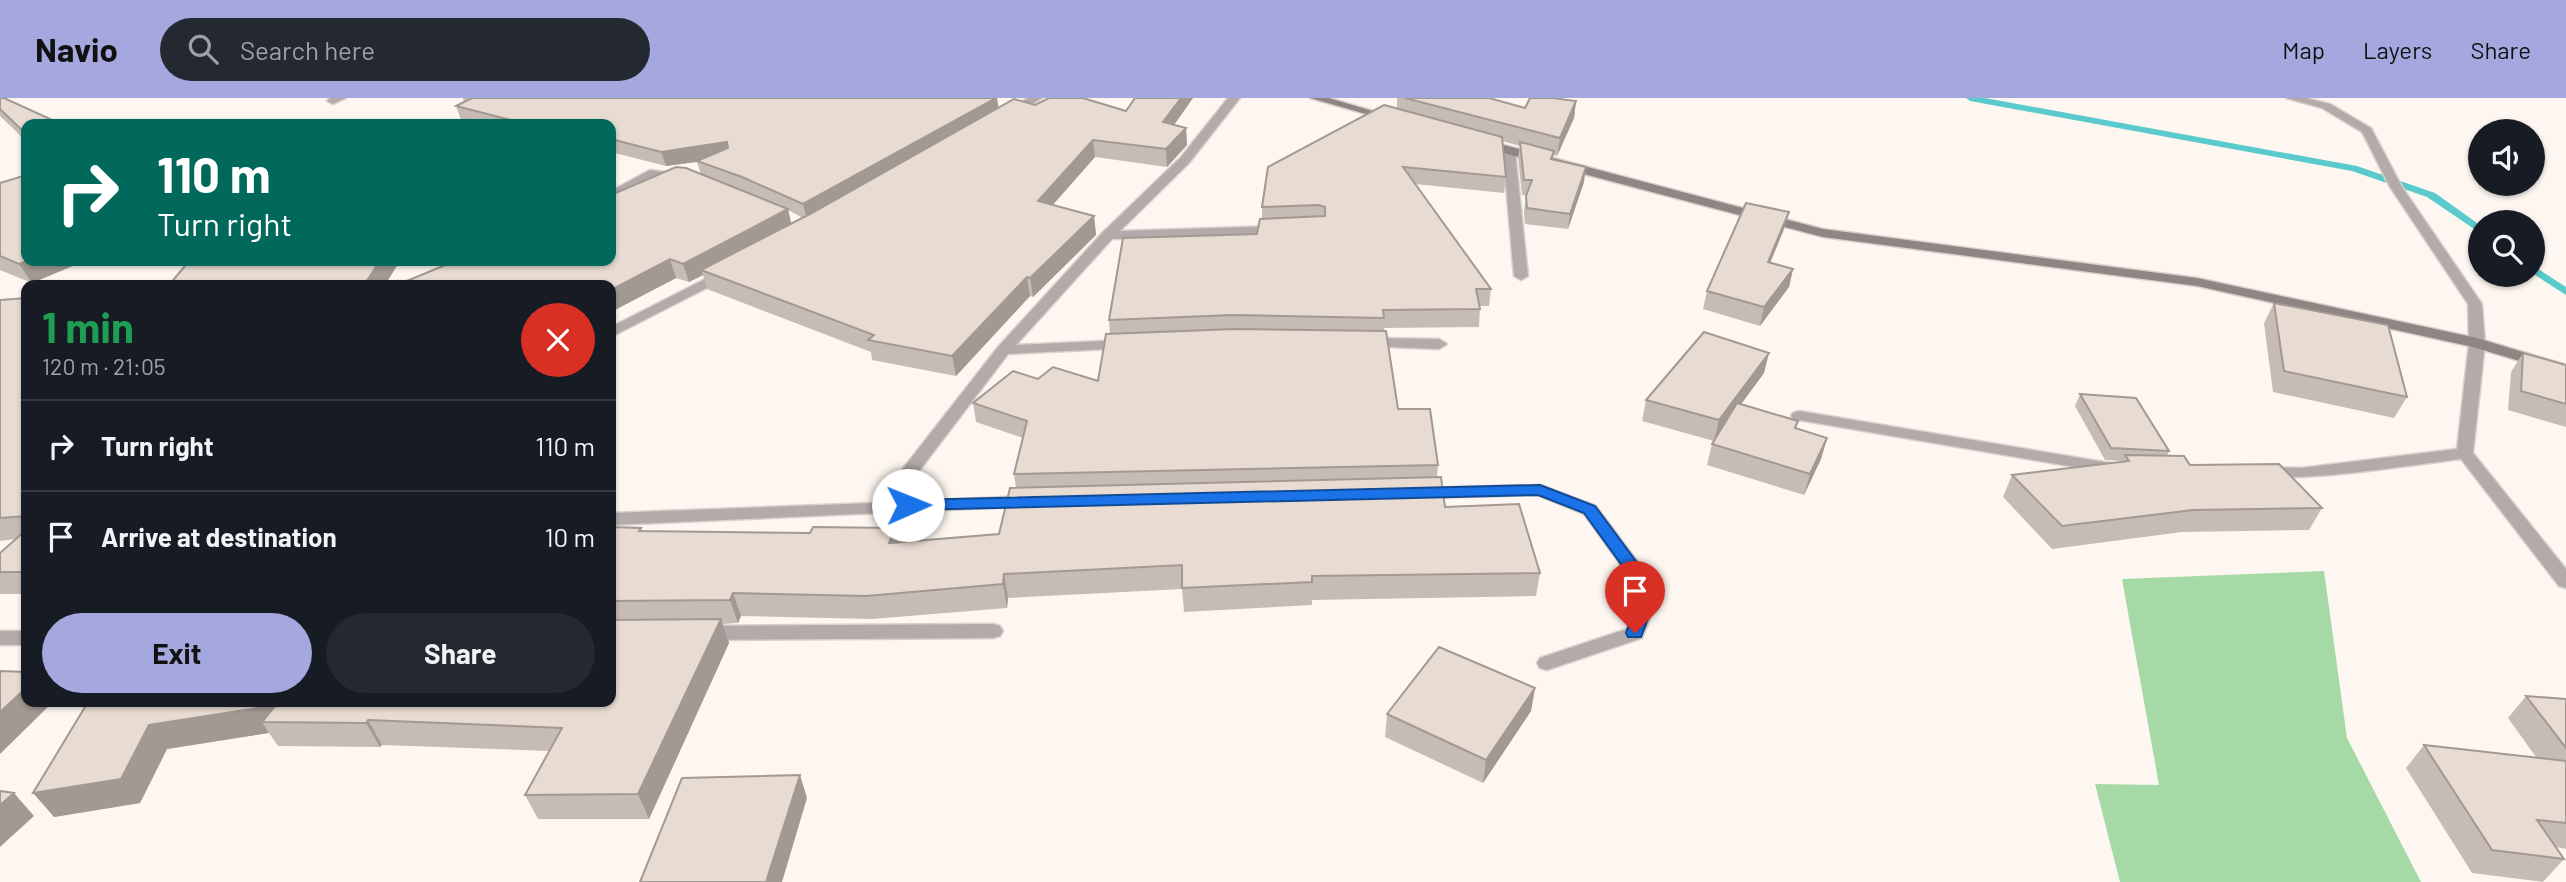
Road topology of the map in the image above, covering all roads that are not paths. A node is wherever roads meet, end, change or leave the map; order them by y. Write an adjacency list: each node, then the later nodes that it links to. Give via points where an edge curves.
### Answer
1 (1037, 98): 5 (street)
2 (1234, 98): 12 (street, via 1185,160)
3 (1316, 98): 6 (street)
4 (2292, 98): 17 (street, via 2326,106 2367,130 2394,182 2475,304)
5 (1000, 118)
6 (1406, 123)
7 (1470, 140): 8 (street)
8 (1509, 151): 14 (street); 17 (street, via 1823,233 2197,282)
9 (694, 180): 10 (street, via 650,174)
10 (616, 193)
11 (1292, 229): 12 (street)
12 (1108, 236): 20 (street)
13 (736, 267): 15 (street)
14 (1521, 276)
15 (616, 330)
16 (1357, 343): 19 (street)
17 (2477, 343): 21 (street); 23 (street)
18 (1139, 344): 20 (street)
19 (1439, 344)
20 (1003, 351): 28 (street, via 907,475)
21 (2566, 370)
22 (1798, 416): 24 (street)
23 (2465, 453): 25 (street, via 2301,473); 30 (street)
24 (2129, 470)
25 (2248, 472)
26 (1403, 494): 35 (street, via 1540,490 1590,510 1650,592 1635,633)
27 (1045, 502): 28 (street)
28 (908, 505): 29 (street)
29 (616, 519)
30 (2566, 582)
31 (993, 631): 32 (street)
32 (679, 633)
33 (0, 638): 34 (street)
34 (21, 638)
35 (1547, 663)

